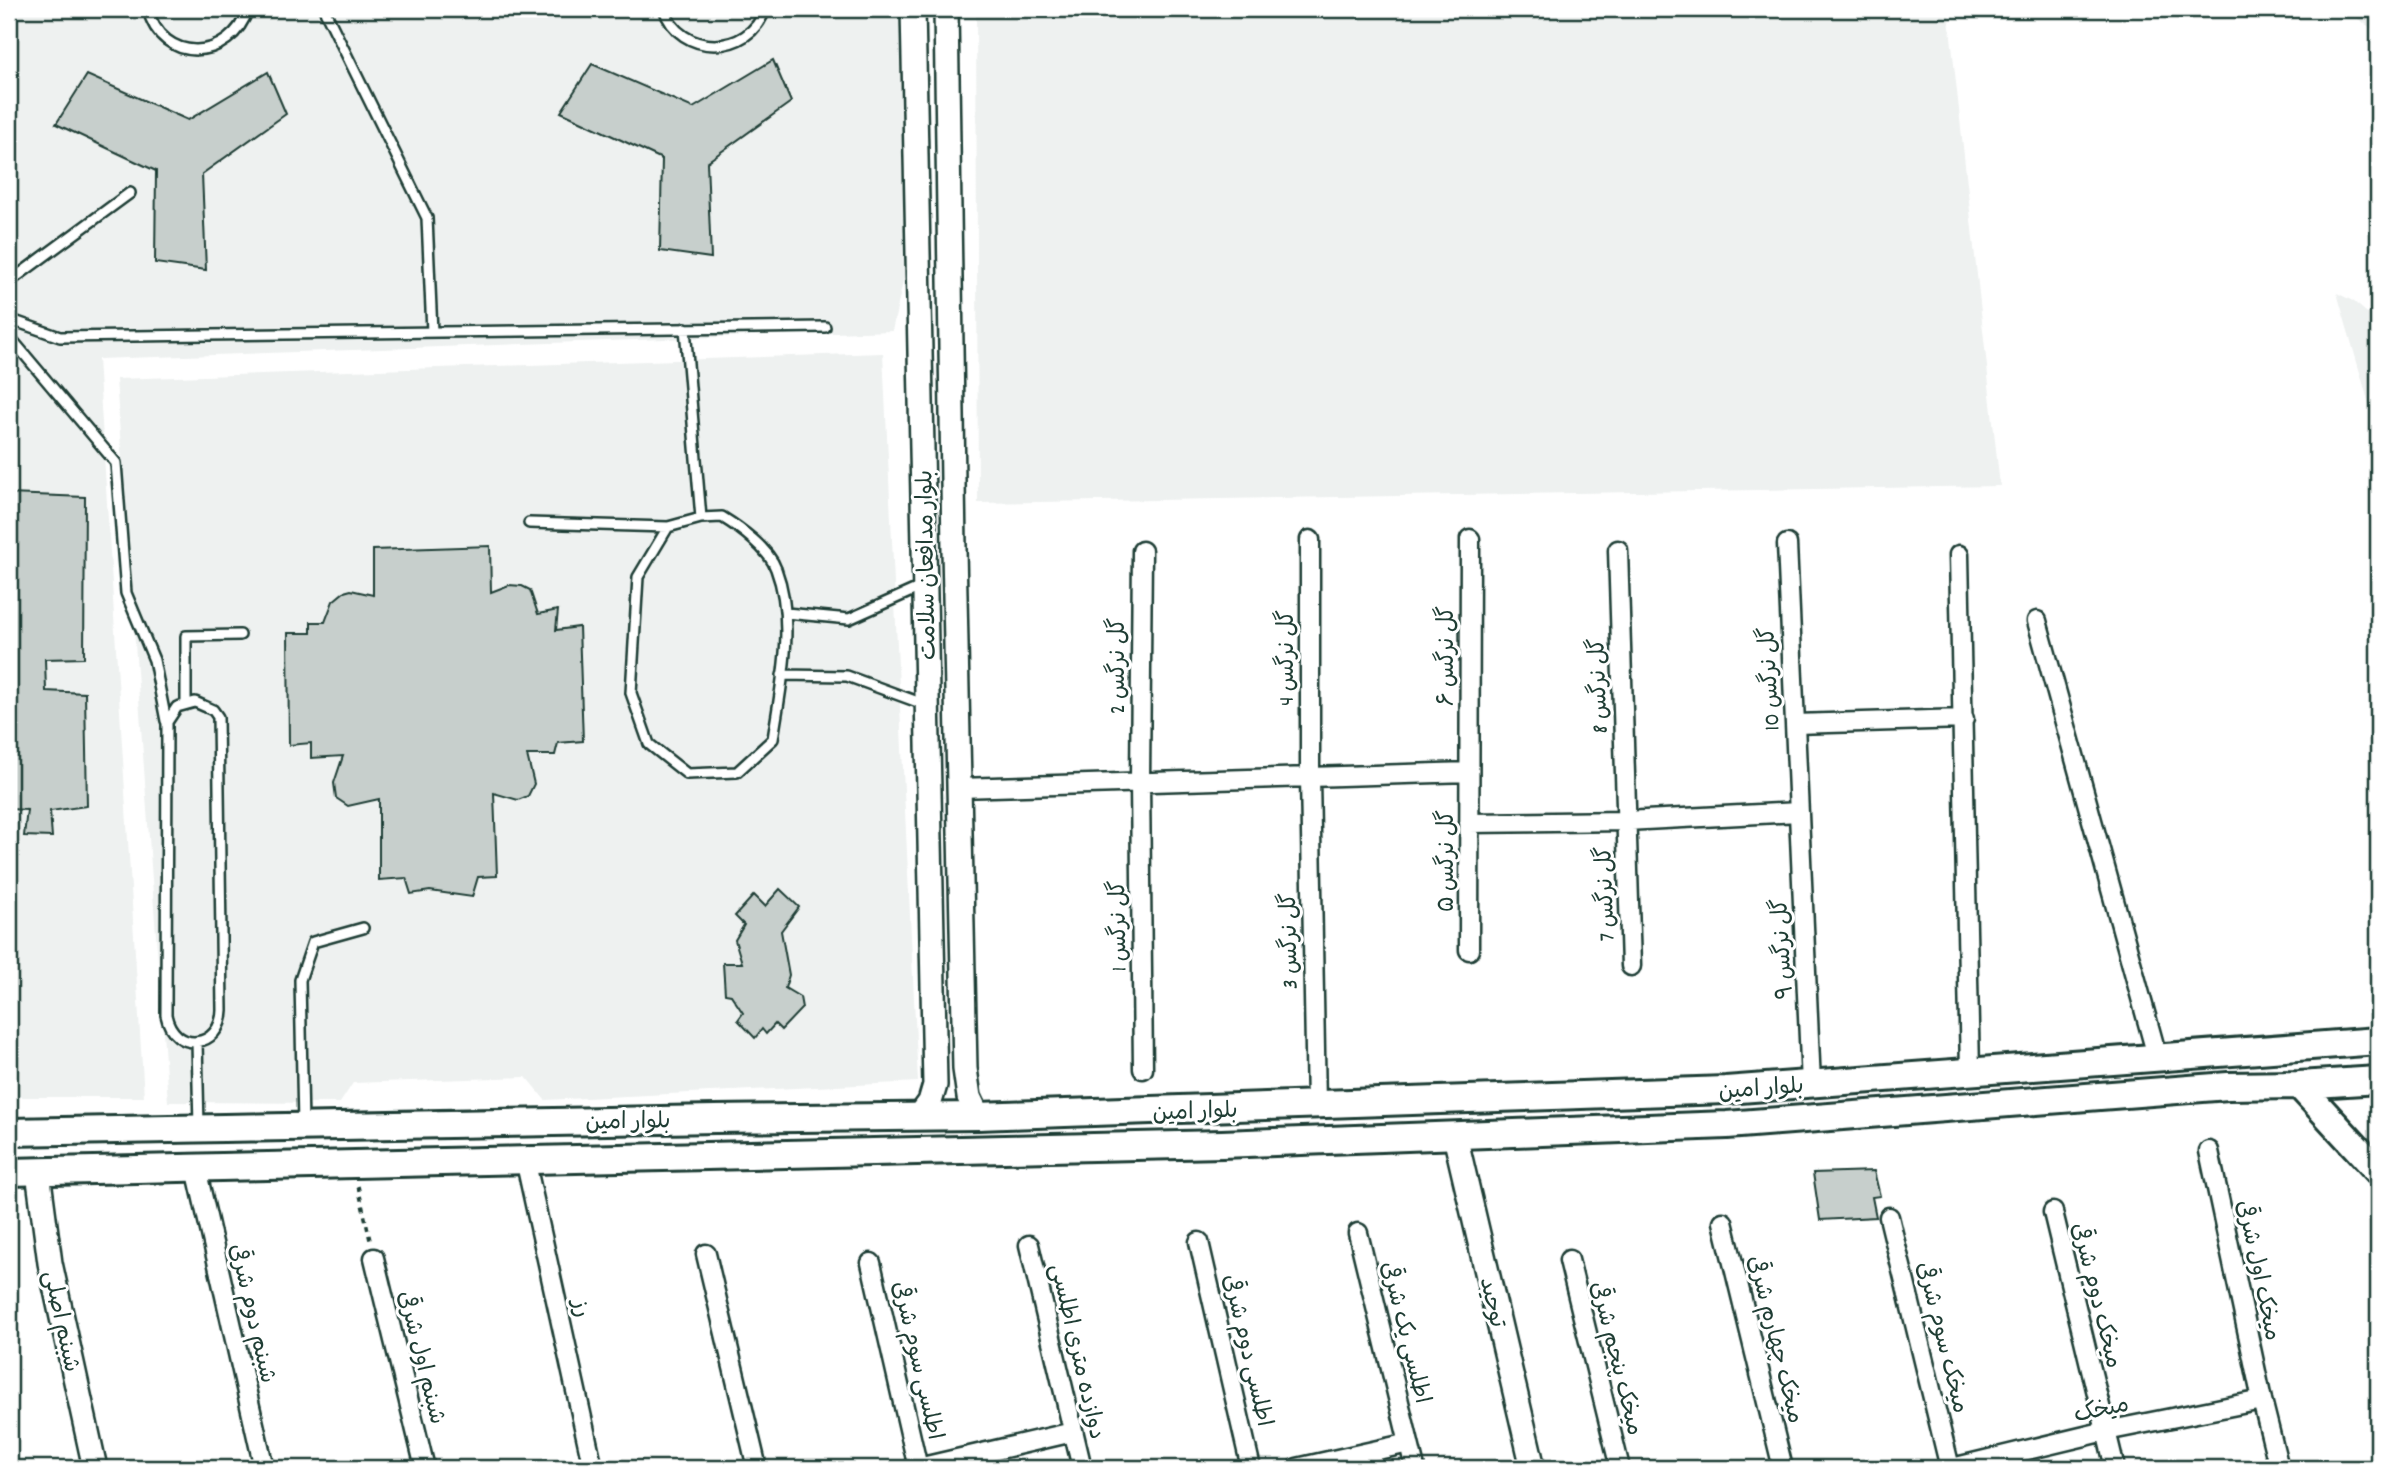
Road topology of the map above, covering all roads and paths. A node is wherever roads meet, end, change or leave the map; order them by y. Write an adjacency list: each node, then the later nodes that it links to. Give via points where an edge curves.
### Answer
1 (148, 9): 2 (lane, via 168,41 201,50 233,37)
2 (248, 9)
3 (324, 9): 13 (lane, via 427,218)
4 (664, 9): 5 (lane, via 676,30 690,40 722,46 752,30)
5 (765, 9)
6 (913, 9): 15 (street, بلوار مدافعان سلامت)
7 (946, 9): 16 (street, بلوار مدافعان سلامت)
8 (130, 193): 9 (lane)
9 (9, 282)
10 (9, 319): 13 (lane, via 60,337)
11 (825, 327): 12 (lane)
12 (685, 328): 13 (lane); 19 (lane)
13 (432, 332)
14 (9, 336): 36 (lane, via 116,463 126,593 154,660)
15 (922, 411): 16 (street, via 932,418); 17 (street, بلوار مدافعان سلامت)
16 (952, 411): 18 (street, بلوار مدافعان سلامت)
17 (923, 476): 18 (street, via 934,469); 28 (street, بلوار مدافعان سلامت)
18 (953, 476): 41 (street, بلوار مدافعان سلامت)
19 (701, 518): 21 (lane); 29 (lane, via 722,517 748,533 775,566)
20 (529, 523): 21 (lane)
21 (668, 527): 32 (lane, via 638,577 631,693 649,744 687,774 737,772 773,739)
22 (1470, 539): 38 (street, گل نرگس ۶)
23 (1310, 540): 39 (street, گل نرگس 4)
24 (1787, 544): 37 (street, گل نرگس 10)
25 (1618, 550): 43 (street, گل نرگس 8)
26 (1142, 551): 40 (street, گل نرگس 2)
27 (1959, 555): 35 (street)
28 (924, 585): 29 (lane, via 849,619); 34 (street, بلوار مدافعان سلامت)
29 (786, 613): 32 (lane)
30 (2037, 621): 50 (street)
31 (240, 635): 33 (lane, via 186,636)
32 (782, 675): 34 (lane, via 847,676)
33 (186, 703): 36 (lane, via 177,707); 49 (lane, via 205,705 218,717 222,1020 213,1035)
34 (927, 705): 53 (street, بلوار مدافعان سلامت)
35 (1964, 719): 37 (street); 54 (street)
36 (167, 722): 49 (lane, via 166,1015 173,1032)
37 (1795, 724): 42 (street, گل نرگس 10)
38 (1469, 772): 39 (street); 44 (street, گل نرگس ۵)
39 (1310, 777): 40 (street); 59 (street, گل نرگس 3)
40 (1140, 782): 41 (street); 52 (street, گل نرگس 1)
41 (958, 788): 51 (street, بلوار مدافعان سلامت)
42 (1799, 812): 43 (street); 56 (street, گل نرگس ۹)
43 (1626, 821): 44 (street); 47 (street, گل نرگس 7)
44 (1469, 824): 46 (street, گل نرگس ۵)
45 (363, 928): 65 (lane, via 313,942 300,980)
46 (1469, 950)
47 (1631, 966)
48 (2378, 1041): 50 (main road, بلوار امین)
49 (197, 1042): 66 (lane)
50 (2157, 1056): 54 (main road, بلوار امین)
51 (964, 1069): 53 (street, via 945,1079); 61 (street, بلوار مدافعان سلامت)
52 (1143, 1069)
53 (934, 1070): 62 (street, بلوار مدافعان سلامت, via 930,1102)
54 (1970, 1071): 56 (main road, بلوار امین)
55 (2378, 1080): 57 (main road, بلوار امین)
56 (1811, 1083): 58 (main road, بلوار امین)
57 (2299, 1085): 64 (main road, بلوار امین, via 2228,1086); 75 (main road)
58 (1726, 1090): 59 (main road, بلوار امین); 64 (main road)
59 (1315, 1105): 60 (main road, بلوار امین)
60 (1218, 1109): 61 (main road, بلوار امین); 69 (main road)
61 (978, 1116): 62 (main road, بلوار امین)
62 (919, 1117): 63 (main road, بلوار امین)
63 (715, 1119): 65 (main road, بلوار امین); 71 (main road)
64 (1727, 1125): 68 (main road, بلوار امین)
65 (303, 1127): 66 (main road, بلوار امین)
66 (199, 1129): 67 (main road, بلوار امین)
67 (9, 1132)
68 (1455, 1136): 69 (main road, بلوار امین); 102 (street, توحید)
69 (1222, 1144): 71 (main road, بلوار امین)
70 (2209, 1151): 88 (street, میخک اول شرقی)
71 (716, 1155): 72 (main road, بلوار امین)
72 (525, 1159): 73 (main road, بلوار امین); 95 (street, رز)
73 (353, 1164): 74 (main road, بلوار امین); 85 (path)
74 (196, 1168): 77 (main road, بلوار امین); 93 (street, شبنم دوم شرقی)
75 (2378, 1171)
76 (9, 1172): 77 (main road, بلوار امین)
77 (38, 1172): 92 (street, شبنم اصلی, via 50,1263)
78 (2053, 1212): 89 (street, میخک دوم شرقی)
79 (1889, 1217): 105 (street, میخک سوم شرقی)
80 (1723, 1222): 104 (street, میخک چهارم شرقی)
81 (1358, 1233): 91 (street, اطلسی یک شرقی)
82 (1199, 1242): 99 (street, اطلسی دوم شرقی)
83 (1030, 1245): 90 (street, دوازده متری اطلسی)
84 (706, 1254): 96 (street)
85 (374, 1258): 94 (street, شبنم اول شرقی)
86 (1569, 1260): 103 (street, میخک پنجم شرقی)
87 (871, 1263): 97 (street, اطلسی سوم شرقی)
88 (2262, 1399): 89 (street, میخک); 107 (street, میخک اول شرقی)
89 (2106, 1431): 105 (street, میخک); 106 (street, میخک دوم شرقی)
90 (1073, 1432): 97 (street); 98 (street, دوازده متری اطلسی)
91 (1409, 1443): 100 (street); 101 (street, اطلسی یک شرقی)
92 (95, 1468)
93 (264, 1468)
94 (425, 1468)
95 (593, 1468)
96 (757, 1468)
97 (918, 1468)
98 (1082, 1468)
99 (1251, 1468)
100 (1297, 1468)
101 (1415, 1468)
102 (1533, 1468)
103 (1620, 1468)
104 (1783, 1468)
105 (1951, 1468)
106 (2115, 1468)
107 (2279, 1468)

